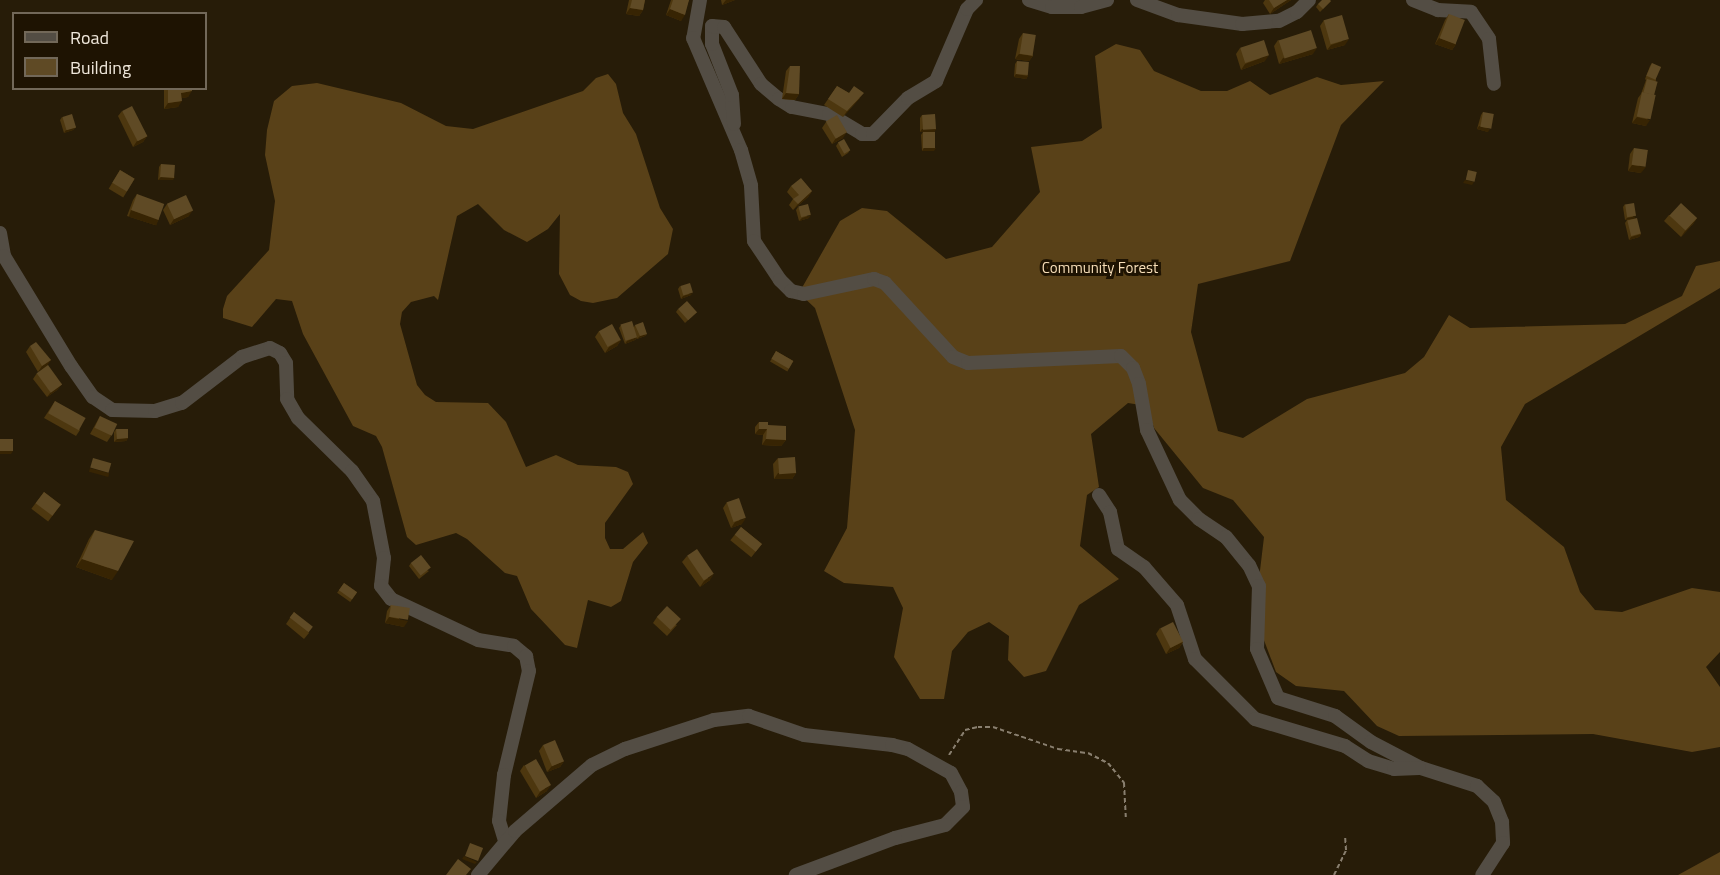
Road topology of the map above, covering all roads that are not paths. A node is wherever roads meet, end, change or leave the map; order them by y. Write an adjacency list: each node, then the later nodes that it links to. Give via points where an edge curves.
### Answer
1 (699, 0): 9 (street, via 693,38)
2 (976, 0): 9 (street, via 967,9 936,81 908,98 873,134 862,134 829,114 792,107 779,99 761,84 724,27 712,26 712,44 732,95)
3 (1029, 0): 4 (street, via 1052,7 1081,7)
4 (1107, 0)
5 (1137, 0): 6 (street, via 1178,15 1242,24 1279,21)
6 (1309, 0)
7 (1413, 0): 8 (street, via 1438,10 1471,12 1489,39)
8 (1494, 84)
9 (733, 133): 12 (street, via 752,186 753,241 762,259 791,291 804,294 874,279 885,283 953,357 968,363 1120,356 1133,368 1140,384 1147,430 1180,500 1226,537 1249,565 1259,586 1257,649 1278,698 1335,716 1371,742)
10 (0, 233): 13 (street, via 4,256 71,366 93,396 112,410 155,411 182,404 242,357 270,348 280,353 286,363 287,399 298,418 352,471 373,501 384,558 381,586 391,599 478,640 514,646 526,657 526,686 504,775 499,821)
11 (1099, 495): 12 (street, via 1110,512 1118,549 1144,567 1178,605 1195,659 1255,719 1337,743 1368,761 1394,769)
12 (1421, 768): 16 (street, via 1470,783 1494,802 1503,843)
13 (505, 841): 14 (street); 15 (street, via 592,765 714,720 749,716 804,735 892,745 908,749 951,773 961,792 963,807 945,825 895,838)
14 (478, 875)
15 (796, 875)
16 (1482, 875)

